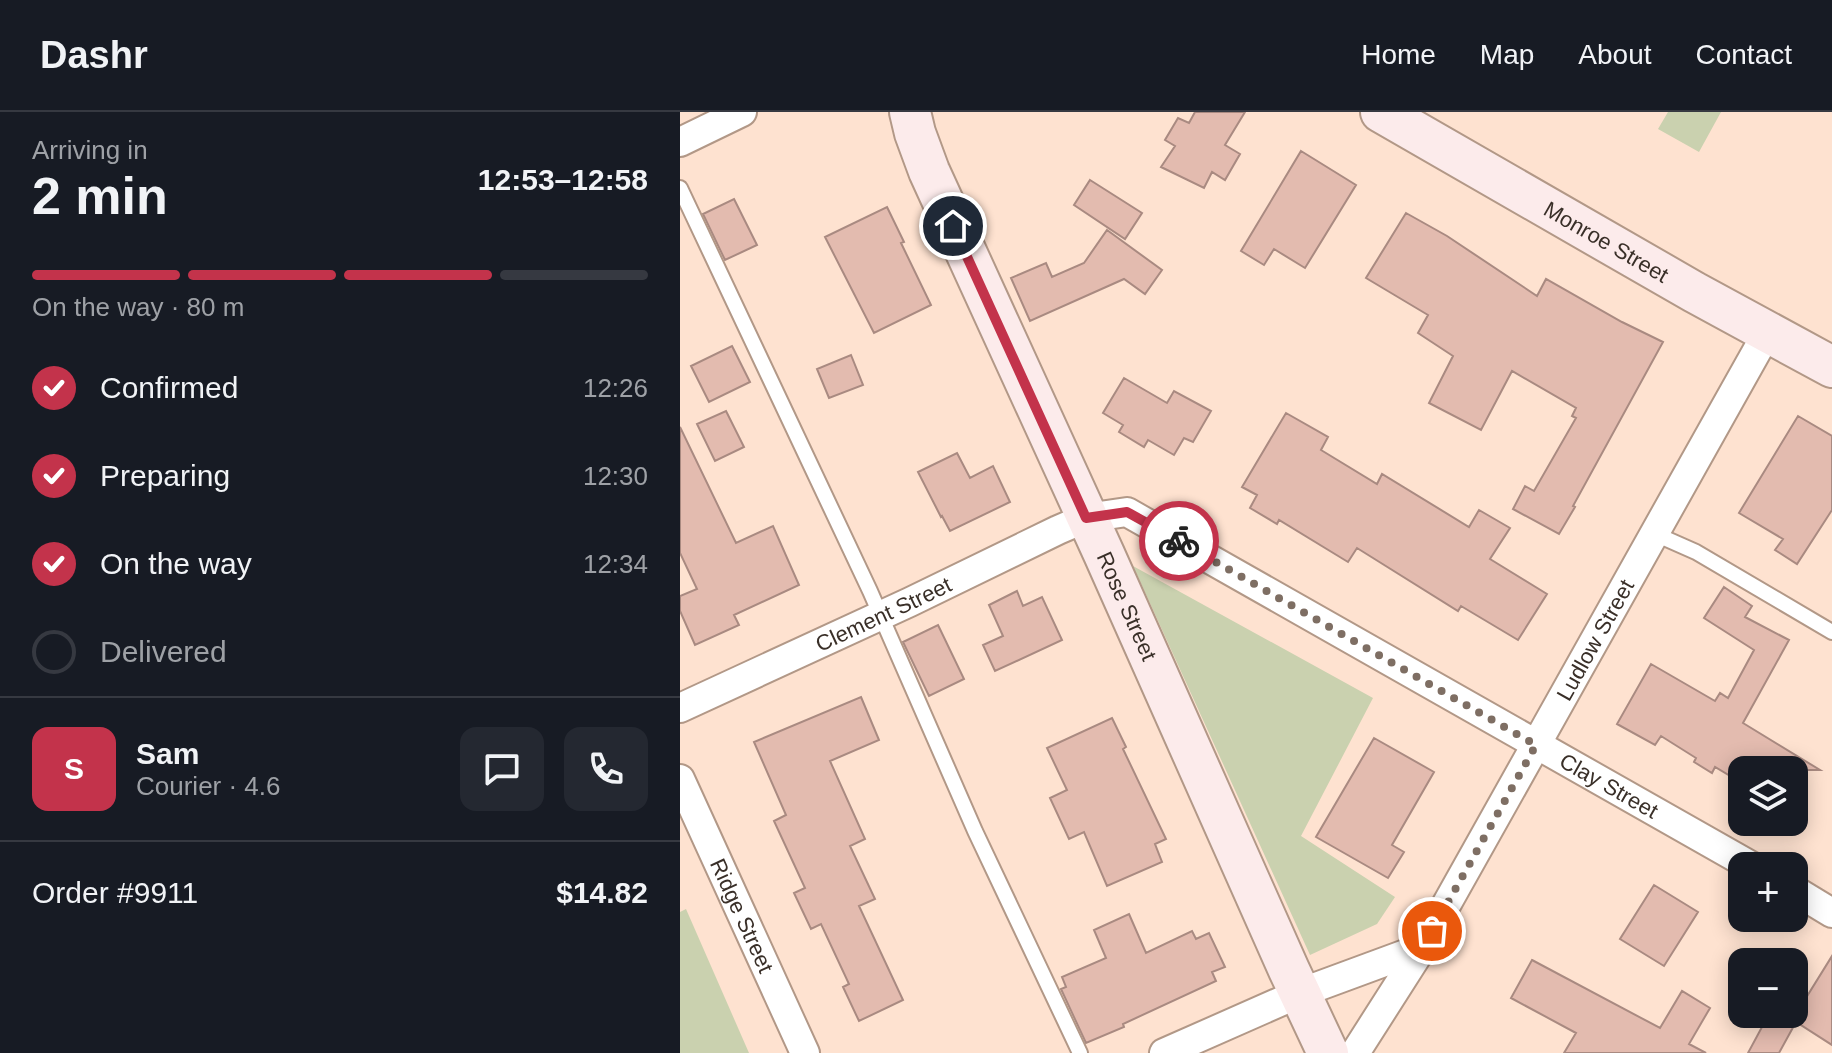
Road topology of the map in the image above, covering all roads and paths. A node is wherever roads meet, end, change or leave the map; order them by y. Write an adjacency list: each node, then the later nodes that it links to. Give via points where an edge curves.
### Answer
1 (742, 112): 4 (street)
2 (910, 112): 8 (street, Rose Street, via 929,171)
3 (1387, 113): 6 (street, Monroe Street)
4 (680, 142)
5 (680, 188): 10 (lane)
6 (1767, 333): 7 (street, Monroe Street); 9 (street, Ludlow Street)
7 (1832, 367)
8 (1086, 518): 10 (street, Clement Street); 13 (street, Clay Street, via 1127,512); 19 (street, Rose Street)
9 (1653, 533): 11 (lane, via 1696,552); 13 (street, Ludlow Street)
10 (881, 616): 12 (street, Clement Street); 21 (lane)
11 (1832, 632)
12 (680, 708)
13 (1536, 745): 15 (street, Clay Street); 18 (street, Ludlow Street)
14 (680, 779): 20 (street, Ridge Street)
15 (1728, 853)
16 (1808, 898): 17 (street)
17 (1832, 913)
18 (1422, 948): 19 (street); 24 (street, Ludlow Street)
19 (1300, 993): 22 (street); 23 (street, Rose Street)
20 (805, 1053)
21 (1080, 1053)
22 (1164, 1053)
23 (1328, 1053)
24 (1355, 1053)

